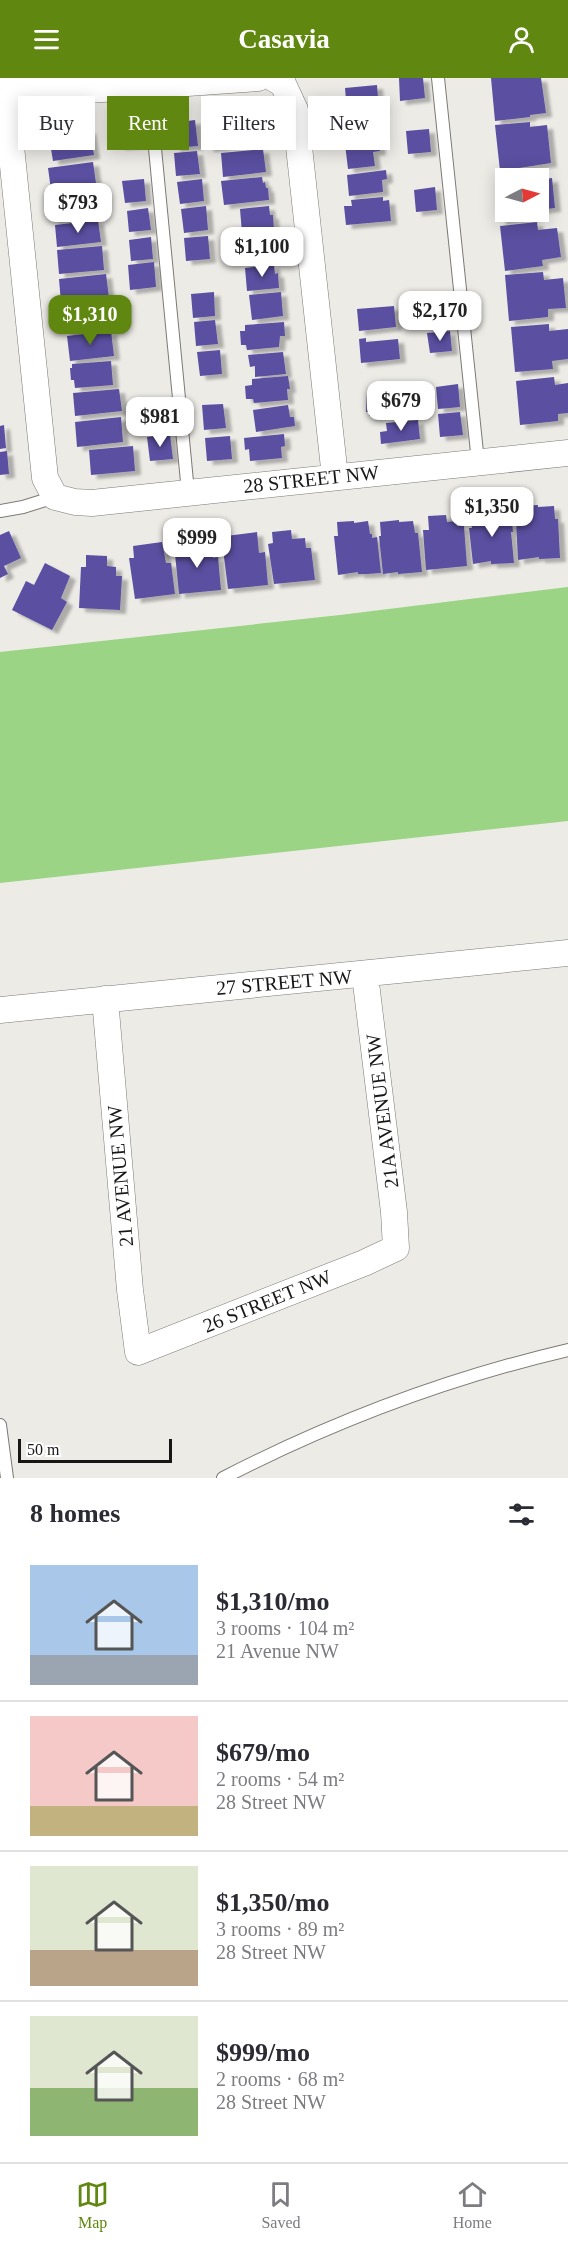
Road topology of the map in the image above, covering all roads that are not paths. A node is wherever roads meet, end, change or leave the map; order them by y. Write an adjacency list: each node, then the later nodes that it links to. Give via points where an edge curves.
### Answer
1 (258, 78): 5 (street)
2 (438, 78): 7 (lane)
3 (281, 80): 8 (street, via 295,110)
4 (4, 83): 5 (street, via 74,91); 10 (street, via 45,478)
5 (149, 86): 9 (lane)
6 (568, 453): 7 (street, 28 STREET NW)
7 (478, 462): 8 (street, 28 STREET NW)
8 (335, 477): 9 (street, 28 STREET NW)
9 (188, 492): 10 (street, 28 STREET NW, via 92,503)
10 (55, 497): 11 (lane)
11 (0, 511)
12 (568, 953): 13 (street, 27 STREET NW)
13 (365, 975): 14 (street, 27 STREET NW); 16 (street, 21A AVENUE NW)
14 (105, 999): 15 (street, 27 STREET NW); 18 (street, 21 AVENUE NW)
15 (0, 1010)
16 (396, 1248): 18 (street, 26 STREET NW)
17 (568, 1350): 21 (lane, via 412,1395 270,1454)
18 (138, 1352)
19 (0, 1425): 20 (lane)
20 (7, 1478)
21 (223, 1478)

